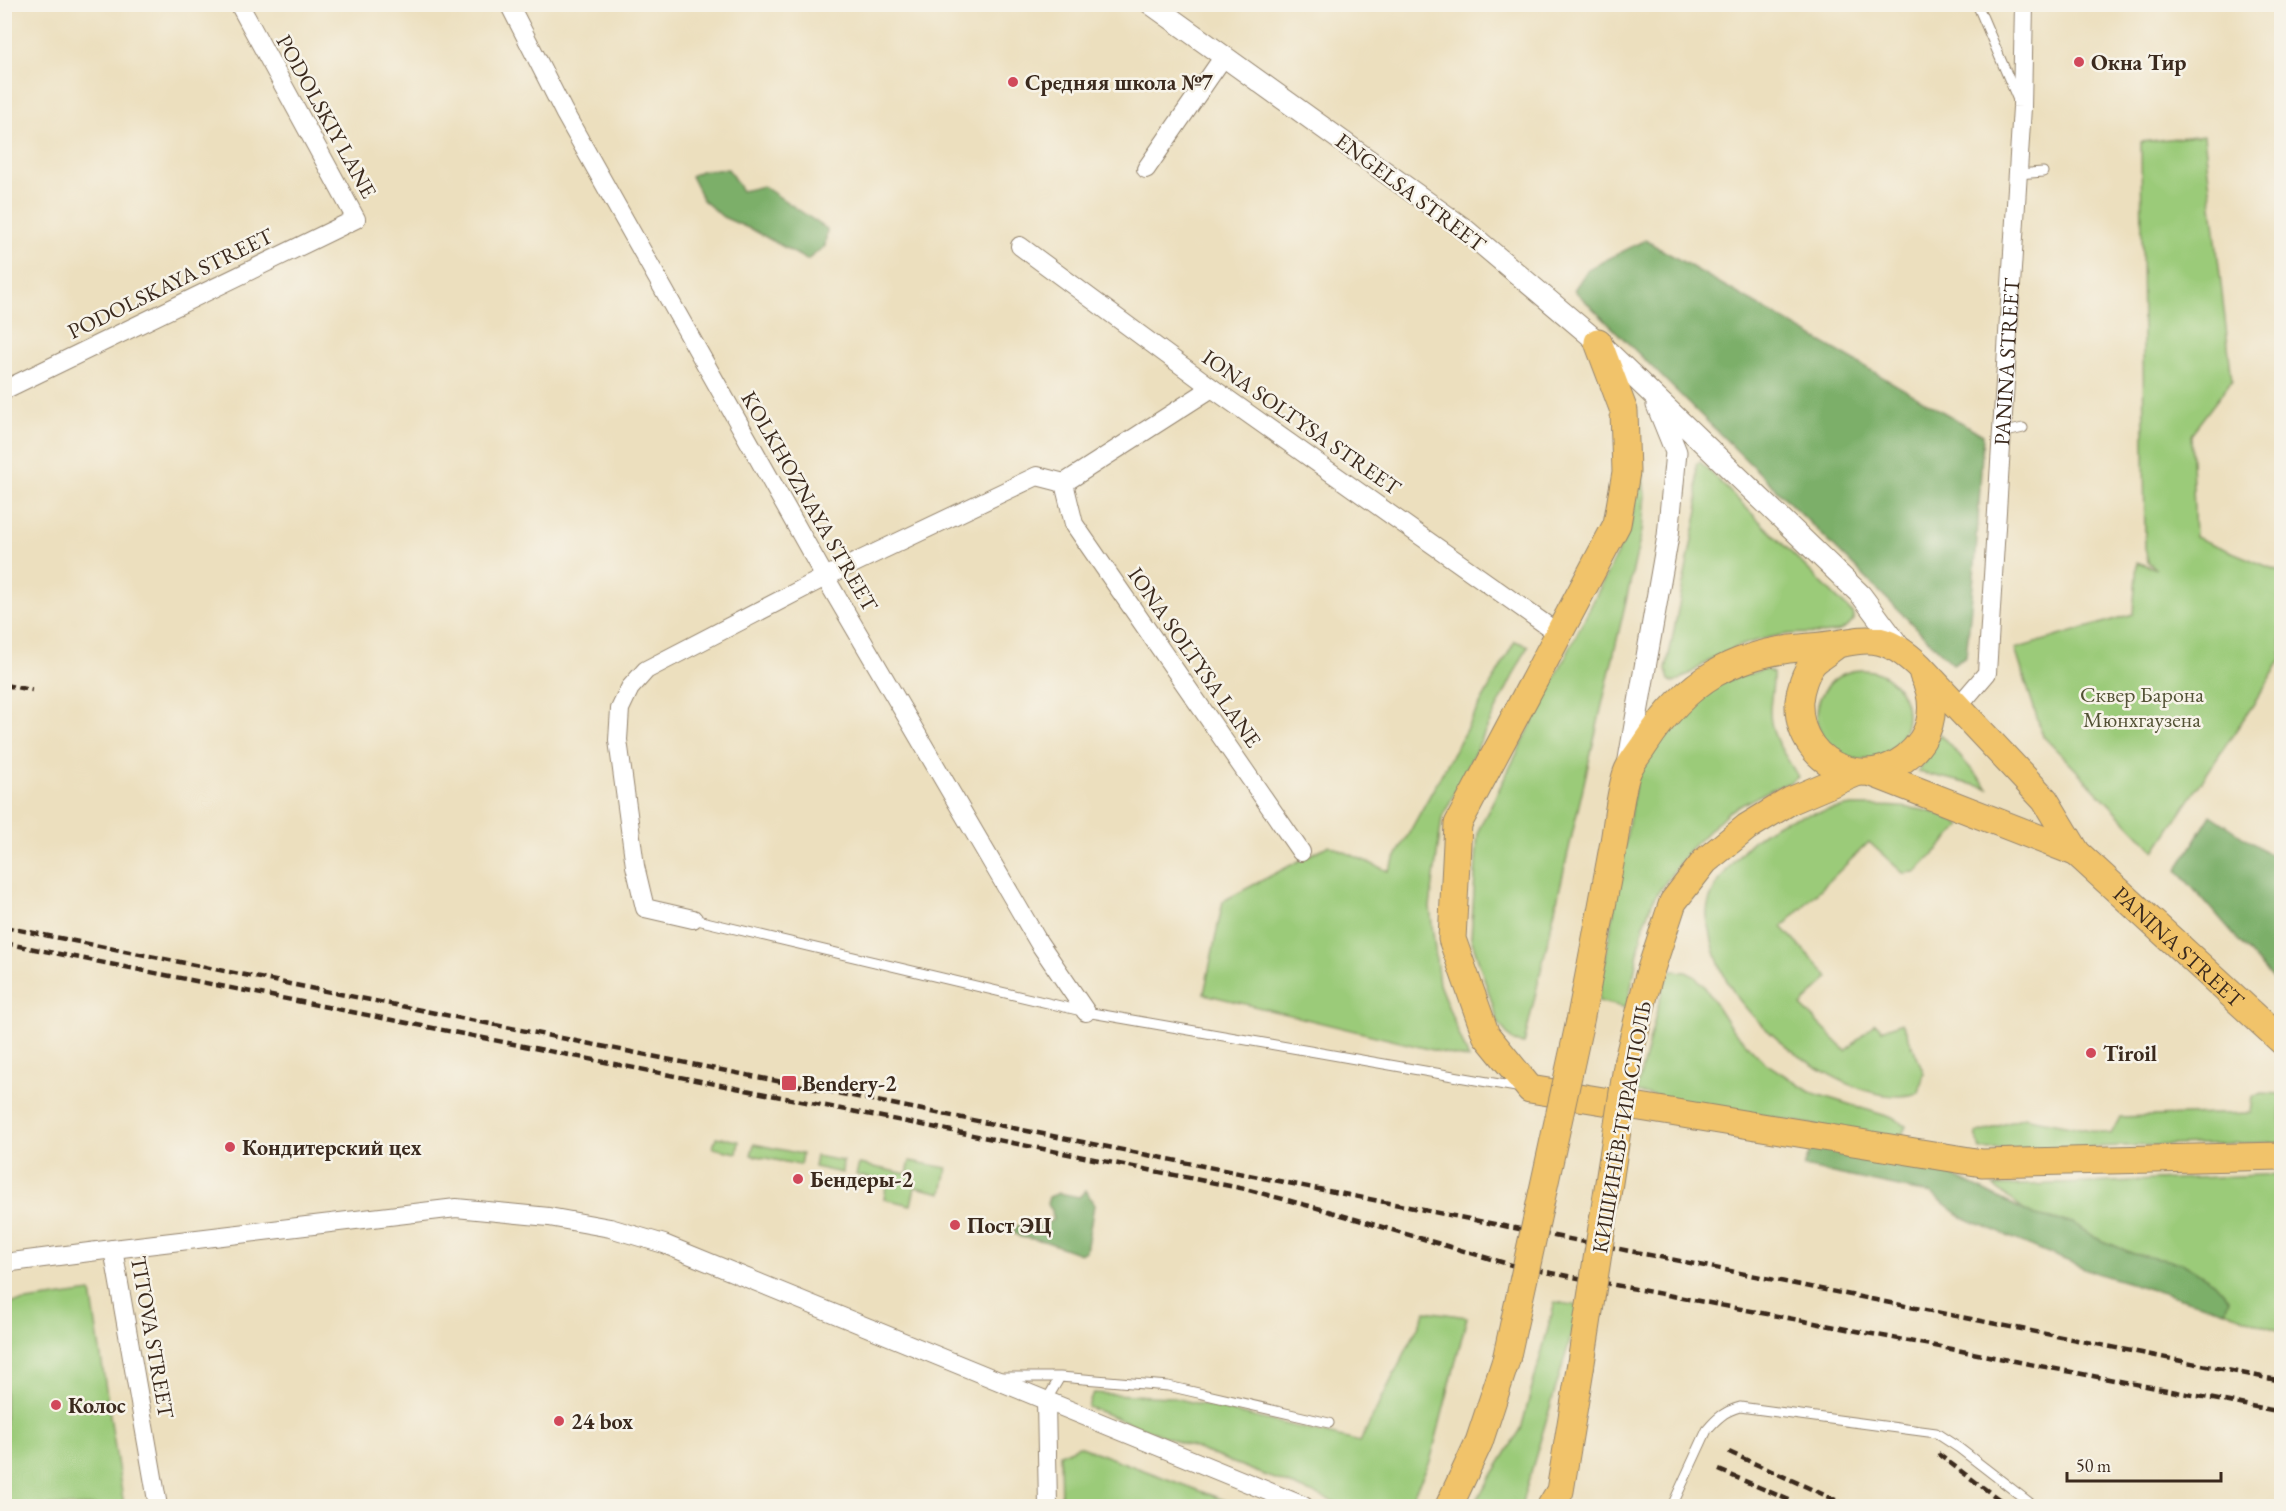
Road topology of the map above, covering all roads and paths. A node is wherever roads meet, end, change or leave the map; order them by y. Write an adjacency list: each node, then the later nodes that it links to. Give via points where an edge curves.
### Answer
1 (239, 4): 11 (street, PODOLSKIY LANE)
2 (509, 4): 20 (street, KOLKHOZNAYA STREET, via 570,123)
3 (1151, 4): 6 (street, ENGELSA STREET)
4 (1977, 4): 7 (lane)
5 (2024, 4): 7 (street, PANINA STREET)
6 (1224, 56): 8 (street); 13 (street, ENGELSA STREET, via 1463,228)
7 (2022, 107): 10 (street, PANINA STREET)
8 (1146, 169)
9 (2043, 172): 10 (lane)
10 (2018, 174): 18 (street, PANINA STREET)
11 (356, 219): 15 (street, PODOLSKAYA STREET)
12 (1020, 246): 14 (street, IONA SOLTYSA STREET)
13 (1598, 342): 16 (street, ENGELSA STREET); 21 (main road, via 1624,411 1626,472 1617,524)
14 (1212, 388): 19 (street); 21 (street, IONA SOLTYSA STREET)
15 (4, 390)
16 (1655, 399): 23 (street, ENGELSA STREET, via 1861,595); 25 (street, via 1676,452 1668,537)
17 (2023, 428): 18 (lane)
18 (2002, 433): 24 (street, PANINA STREET, via 1987,673)
19 (1064, 483): 20 (street, via 1037,476); 27 (street, IONA SOLTYSA LANE, via 1074,524)
20 (825, 577): 29 (street, via 646,670 630,688 620,709 618,740 635,866 645,908); 30 (street, KOLKHOZNAYA STREET, via 1039,944)
21 (1559, 634): 32 (main road, via 1458,824 1452,939 1486,1035)
22 (1835, 646): 23 (main road, via 1857,639 1881,641); 25 (main road, via 1768,651 1731,664 1701,681 1663,717); 26 (main road, via 1813,664 1804,681 1799,717 1809,744 1829,763)
23 (1911, 658): 24 (main road); 26 (main road, via 1930,687 1932,711 1926,733 1913,753 1894,767)
24 (1958, 708): 28 (main road, via 2045,800)
25 (1627, 771): 44 (main road, bridge, via 1580,1021 1506,1360 1479,1442)
26 (1864, 773): 28 (main road); 40 (main road, КИШИНЁВ-ТИРАСПОЛЬ, bridge, via 1790,801 1747,827 1705,861 1673,902 1649,975 1628,1060)
27 (1301, 852)
28 (2077, 853): 31 (main road, PANINA STREET)
29 (693, 920): 30 (lane)
30 (1086, 1012): 32 (lane)
31 (2282, 1041)
32 (1530, 1089): 33 (main road, via 1982,1163)
33 (2282, 1156)
34 (113, 1249): 35 (street, TITOVA STREET); 36 (street, via 456,1208 549,1217 610,1228 664,1244); 41 (street, TITOVA STREET)
35 (4, 1263)
36 (991, 1377): 37 (lane); 38 (street)
37 (1060, 1377): 38 (lane); 39 (lane, via 1168,1386)
38 (1046, 1401): 42 (street); 43 (street)
39 (1329, 1423)
40 (1557, 1501)
41 (158, 1506)
42 (1048, 1506)
43 (1304, 1506)
44 (1449, 1506)
45 (1672, 1506): 46 (lane, via 1707,1430 1727,1411 1740,1407 1936,1433)
46 (2034, 1506)

